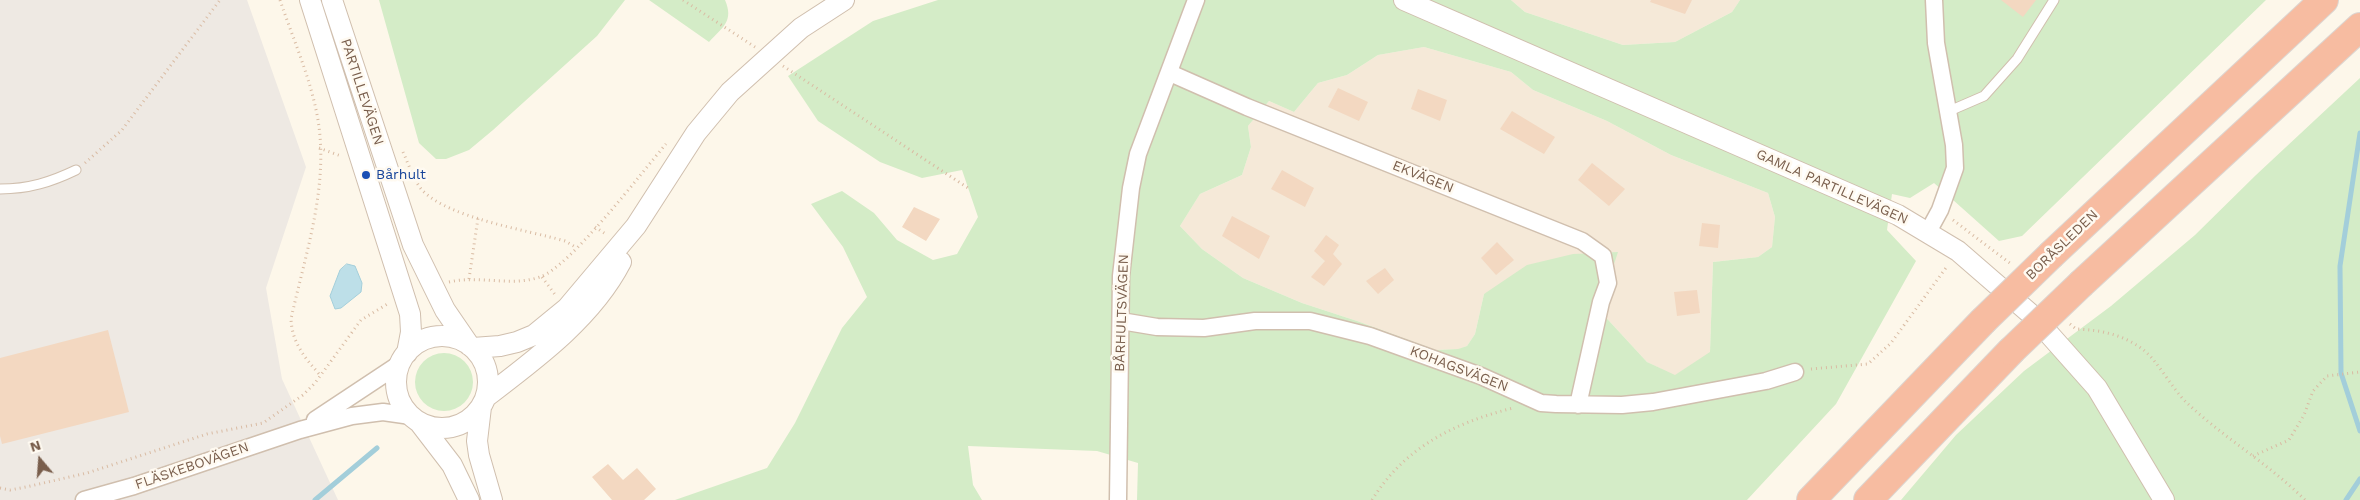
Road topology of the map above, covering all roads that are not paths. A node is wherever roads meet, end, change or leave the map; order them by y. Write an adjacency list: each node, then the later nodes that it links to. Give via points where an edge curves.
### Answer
1 (310, 0): 18 (street, PARTILLEVÄGEN, via 410,314)
2 (332, 0): 17 (street, PARTILLEVÄGEN, via 413,245 445,310)
3 (844, 0): 14 (street, via 801,28 758,49 730,92 696,133)
4 (1196, 0): 10 (street)
5 (1404, 0): 15 (street, GAMLA PARTILLEVÄGEN, via 1816,178)
6 (1934, 0): 11 (street, via 1936,42)
7 (2054, 0): 11 (lane, via 2017,59 1984,96)
8 (2324, 0): 28 (highway, BORÅSLEDEN, bridge, via 1983,321)
9 (2360, 27): 29 (highway, bridge, via 2011,351)
10 (1170, 73): 16 (street, BÅRHULTSVÄGEN, via 1138,154 1131,188 1121,276); 21 (street, EKVÄGEN, via 1582,241 1603,256 1608,283)
11 (1947, 112): 15 (street, via 1955,168 1940,210)
12 (76, 170): 13 (lane, via 50,183)
13 (0, 189)
14 (636, 226): 17 (street, via 578,297 534,335 500,346); 20 (street, via 626,253 598,298 566,331)
15 (1928, 232): 30 (street, GAMLA PARTILLEVÄGEN, via 1958,251 2033,316 2092,382)
16 (1121, 321): 21 (street, KOHAGSVÄGEN, via 1157,327 1204,328 1255,321 1310,321 1370,336 1481,376 1541,403); 27 (street, BÅRHULTSVÄGEN)
17 (471, 347): 18 (street, via 459,339 436,337 420,342); 20 (street, via 485,366 488,387)
18 (404, 358): 22 (street, via 397,386 404,407); 23 (street, FLÄSKEBOVÄGEN)
19 (1795, 372): 21 (street, KOHAGSVÄGEN, via 1766,381 1652,402)
20 (484, 402): 22 (street, via 464,423 453,427 442,428); 26 (street, via 479,455)
21 (1578, 405)
22 (415, 419): 23 (street, FLÄSKEBOVÄGEN, via 372,412); 25 (street, via 452,465)
23 (300, 430): 24 (street, FLÄSKEBOVÄGEN)
24 (84, 500)
25 (469, 500)
26 (492, 500)
27 (1118, 500)
28 (1811, 500)
29 (1868, 500)
30 (2164, 500)

